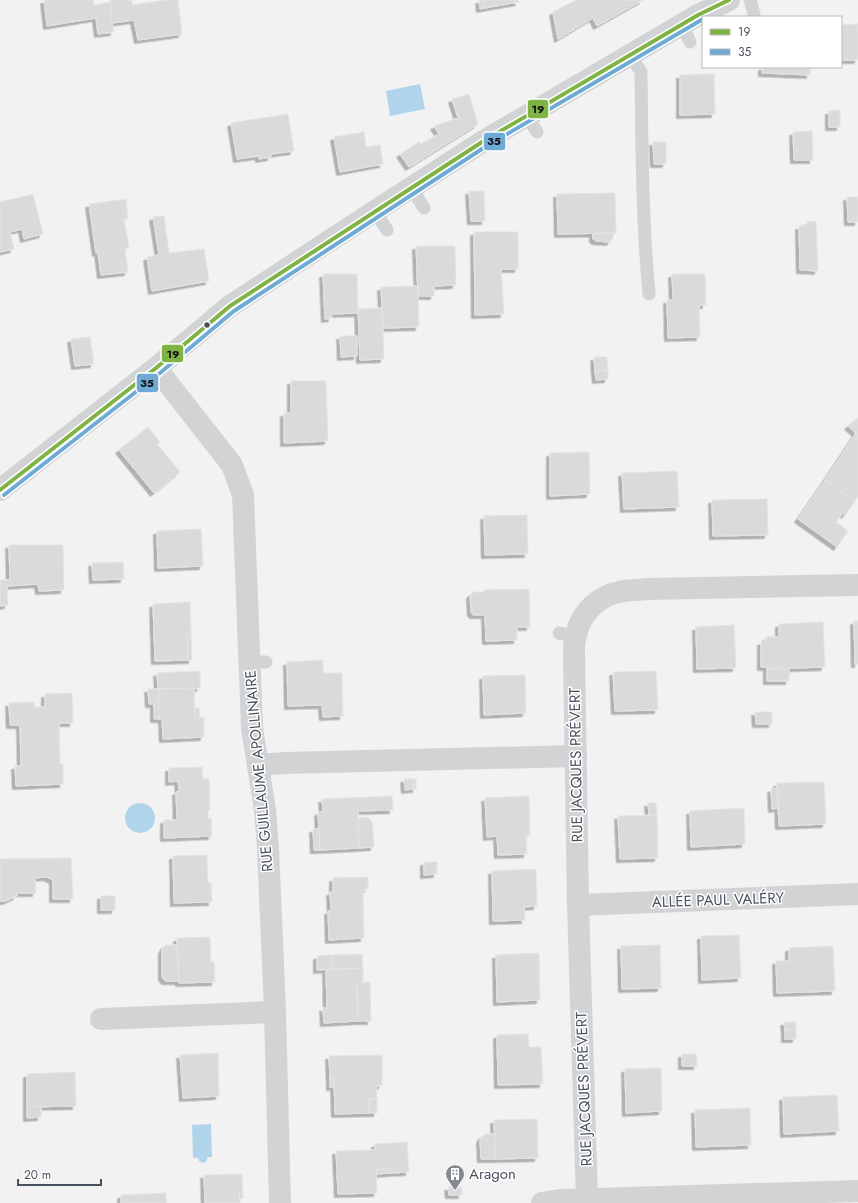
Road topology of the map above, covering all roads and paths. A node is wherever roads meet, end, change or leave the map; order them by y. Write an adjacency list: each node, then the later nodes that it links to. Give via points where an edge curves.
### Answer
1 (729, 0): 4 (street, via 698,15 686,33)
2 (750, 0): 3 (lane)
3 (754, 14)
4 (630, 56): 5 (street, via 532,124 482,142); 9 (lane, via 640,72 643,215)
5 (412, 187): 6 (lane); 7 (street)
6 (424, 208)
7 (374, 210): 8 (lane); 10 (street, via 230,306)
8 (387, 230)
9 (649, 294)
10 (156, 368): 11 (street); 14 (street, RUE GUILLAUME APOLLINAIRE, via 232,465 243,495 258,662 252,728)
11 (0, 490)
12 (858, 585): 13 (street, RUE JACQUES PRÉVERT, via 648,589 622,591 596,602 579,624 567,634 574,654)
13 (576, 756): 14 (street); 16 (street, RUE JACQUES PRÉVERT)
14 (258, 765): 17 (street, RUE GUILLAUME APOLLINAIRE, via 268,848)
15 (858, 894): 16 (street, ALLÉE PAUL VALÉRY)
16 (578, 905): 20 (street, RUE JACQUES PRÉVERT)
17 (275, 1012): 18 (street); 21 (street, RUE GUILLAUME APOLLINAIRE)
18 (95, 1018)
19 (858, 1191): 20 (street)
20 (587, 1200): 22 (street)
21 (280, 1203)
22 (542, 1203)

